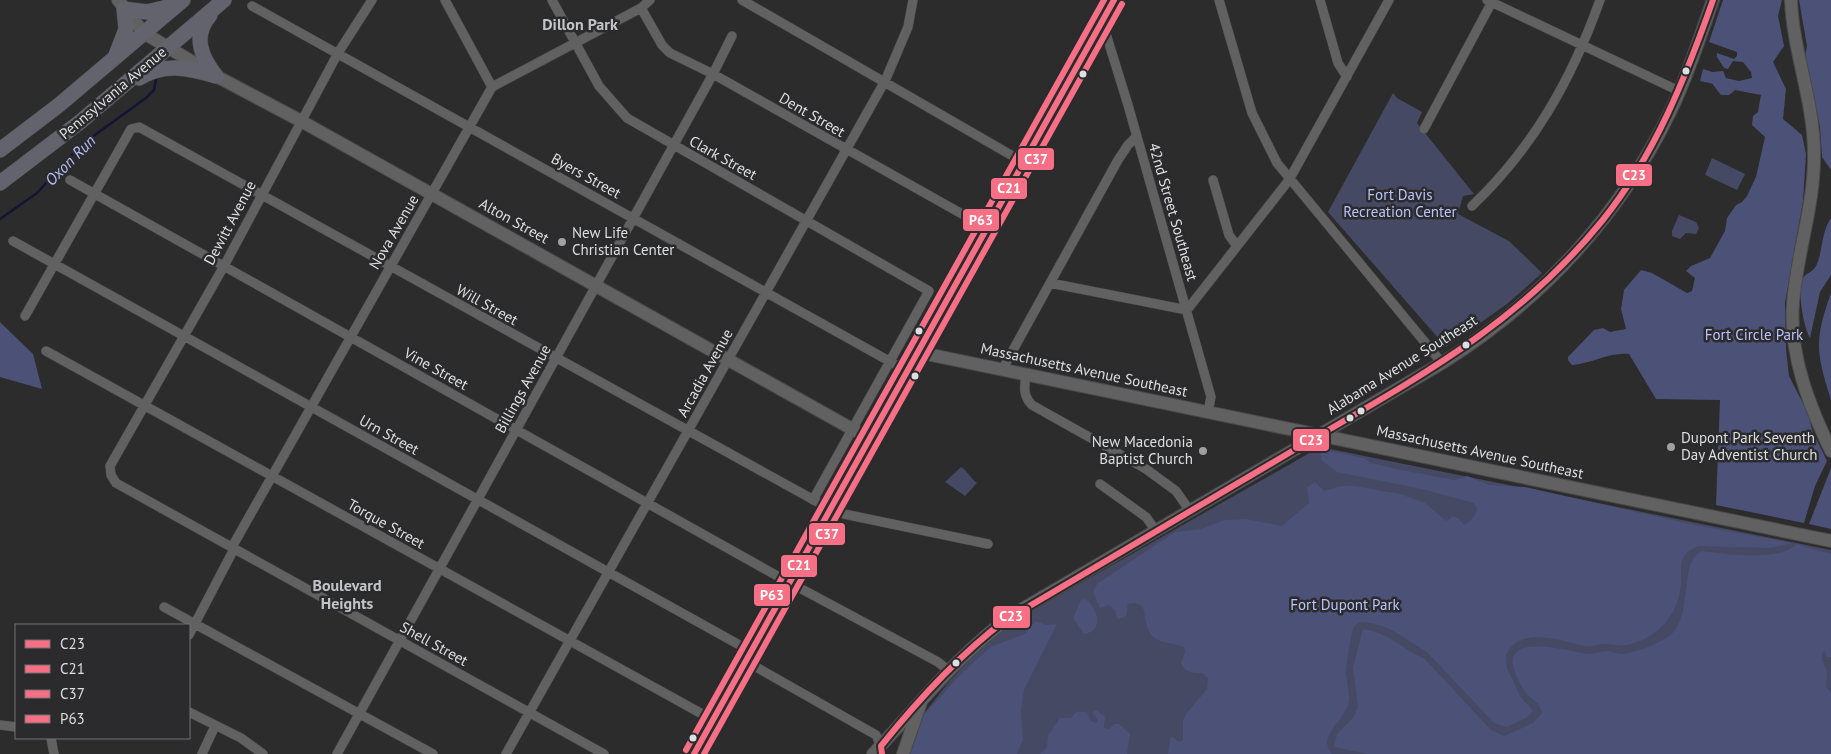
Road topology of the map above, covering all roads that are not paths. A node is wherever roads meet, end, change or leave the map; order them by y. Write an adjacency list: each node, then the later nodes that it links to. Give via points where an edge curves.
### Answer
1 (224, 0): 25 (highway, Pennsylvania Avenue); 29 (highway, via 206,20 199,47)
2 (372, 0): 26 (street, Dewitt Avenue)
3 (445, 0): 32 (street)
4 (552, 0): 23 (street, Clark Street)
5 (650, 0): 19 (street)
6 (742, 0): 31 (street)
7 (913, 0): 31 (street, Arcadia Avenue, via 908,27)
8 (1114, 0): 20 (street)
9 (1219, 0): 45 (street, via 1252,112 1271,154)
10 (1320, 0): 30 (street, via 1338,63)
11 (1389, 0): 30 (street)
12 (1600, 0): 24 (street)
13 (1713, 0): 33 (street, Alabama Avenue Southeast)
14 (1790, 0): 83 (street, via 1811,116 1814,155 1811,194 1794,296 1793,337 1805,389)
15 (1491, 1): 24 (street); 37 (street)
16 (179, 3): 17 (highway, via 147,12); 21 (highway, Pennsylvania Avenue)
17 (121, 4): 21 (street); 27 (highway, via 126,29)
18 (252, 6): 26 (street, Byers Street)
19 (641, 8): 23 (street); 28 (street, Dent Street, via 670,53)
20 (1102, 21): 38 (street, 42nd Street Southeast); 42 (street)
21 (144, 33): 25 (street, Alton Street); 27 (highway, Pennsylvania Avenue)
22 (732, 36): 28 (street, Billings Avenue)
23 (575, 42): 32 (street); 39 (street, Clark Street, via 599,86 620,112)
24 (1583, 46): 33 (street); 50 (street, via 1534,136 1506,172)
25 (168, 47): 29 (street, Alton Street); 35 (highway, Pennsylvania Avenue)
26 (338, 53): 34 (street, Dewitt Avenue); 36 (street, Byers Street)
27 (116, 55): 40 (highway, Pennsylvania Avenue)
28 (713, 74): 39 (street, Billings Avenue); 41 (street, Dent Street)
29 (216, 76): 34 (street, Alton Street); 35 (highway, via 190,68 156,70 136,80)
30 (1346, 77): 45 (street)
31 (885, 81): 41 (street, Arcadia Avenue); 42 (street)
32 (492, 87): 36 (street, Nova Avenue)
33 (1679, 91): 71 (street, Alabama Avenue Southeast, via 1630,182 1581,247 1512,314)
34 (301, 121): 48 (street, Dewitt Avenue); 49 (street, Alton Street)
35 (80, 122): 46 (highway, Pennsylvania Avenue)
36 (470, 127): 49 (street, Nova Avenue); 51 (street, Byers Street)
37 (1424, 129)
38 (1137, 136): 59 (street, via 1118,160); 62 (street, 42nd Street Southeast)
39 (673, 146): 51 (street, Billings Avenue); 52 (street, Clark Street)
40 (0, 150)
41 (846, 150): 52 (street, Arcadia Avenue); 53 (street, Dent Street)
42 (1023, 162): 53 (street)
43 (70, 180): 47 (street, Vine Street)
44 (1213, 180): 55 (street, via 1229,235)
45 (1289, 180): 55 (street); 71 (street)
46 (0, 183)
47 (95, 194): 48 (street, Will Street, via 131,129 140,128); 56 (street); 57 (street, Vine Street)
48 (262, 194): 57 (street, Dewitt Avenue); 58 (street, Will Street)
49 (432, 194): 58 (street, Nova Avenue); 60 (street, Alton Street)
50 (1472, 206)
51 (633, 218): 60 (street, Billings Avenue); 61 (street, Byers Street)
52 (807, 220): 61 (street, Arcadia Avenue); 70 (street, Clark Street, via 929,291)
53 (986, 228): 67 (street)
54 (12, 241): 56 (street, Urn Street)
55 (1237, 246): 62 (street)
56 (54, 264): 63 (street); 64 (street, Urn Street)
57 (224, 266): 64 (street, Dewitt Avenue); 65 (street, Vine Street)
58 (390, 267): 65 (street, Nova Avenue); 68 (street, Will Street)
59 (1050, 283): 62 (street); 72 (street)
60 (596, 286): 68 (street, Billings Avenue); 69 (street, Alton Street)
61 (766, 292): 69 (street, Arcadia Avenue); 70 (street, Byers Street)
62 (1187, 310): 77 (street, 42nd Street Southeast, via 1211,397)
63 (25, 316)
64 (184, 336): 75 (street, Dewitt Avenue); 76 (street, Urn Street)
65 (351, 337): 76 (street, Nova Avenue); 78 (street, Vine Street)
66 (46, 351): 75 (street, Torque Street)
67 (917, 352): 72 (street, Massachusetts Avenue Southeast); 73 (street)
68 (556, 358): 78 (street, Billings Avenue); 80 (street, Will Street)
69 (728, 360): 79 (street, Alton Street); 80 (street, Arcadia Avenue)
70 (890, 361): 73 (street, Byers Street); 79 (street)
71 (1442, 363): 81 (street, Alabama Avenue Southeast)
72 (1002, 370): 74 (street, Massachusetts Avenue Southeast)
73 (907, 371): 82 (street)
74 (1026, 375): 77 (street, Massachusetts Avenue Southeast); 91 (street, via 1026,398 1032,405 1146,469 1176,491)
75 (144, 406): 84 (street, Dewitt Avenue); 85 (street, Torque Street)
76 (311, 407): 85 (street, Nova Avenue); 87 (street, Urn Street)
77 (1208, 412): 81 (street, Massachusetts Avenue Southeast)
78 (516, 429): 87 (street, Billings Avenue); 89 (street, Vine Street)
79 (852, 429): 82 (street, Alton Street); 88 (street)
80 (688, 431): 88 (street, Will Street); 89 (street, Arcadia Avenue)
81 (1320, 435): 91 (street, Alabama Avenue Southeast); 93 (street, Massachusetts Avenue Southeast)
82 (870, 439): 90 (street)
83 (1831, 451)
84 (114, 460): 95 (street, Shell Street, via 110,470 116,483)
85 (272, 476): 95 (street, Nova Avenue); 96 (street, Torque Street)
86 (1100, 484): 92 (street, via 1146,517)
87 (477, 499): 96 (street, Billings Avenue); 97 (street, Urn Street)
88 (813, 500): 90 (street, Will Street)
89 (647, 503): 97 (street, Arcadia Avenue); 98 (street, Vine Street)
90 (830, 509): 94 (street, Will Street); 98 (street)
91 (1190, 511): 92 (street, Alabama Avenue Southeast)
92 (1156, 531): 105 (street, Alabama Avenue Southeast, via 1014,614)
93 (1831, 541)
94 (988, 544)
95 (233, 548): 100 (street, Nova Avenue); 102 (street, Shell Street)
96 (439, 569): 102 (street, Billings Avenue); 103 (street, Torque Street)
97 (608, 572): 103 (street, Arcadia Avenue); 104 (street, Urn Street, via 743,647)
98 (789, 582): 104 (street); 105 (street, Vine Street)
99 (164, 607): 100 (street)
100 (195, 624): 101 (street, Nova Avenue); 109 (street)
101 (190, 633)
102 (399, 640): 107 (street, Shell Street); 109 (street, Billings Avenue)
103 (569, 641): 107 (street, Arcadia Avenue); 110 (street, Torque Street)
104 (749, 656): 110 (street); 115 (street, Urn Street, via 756,667 876,735)
105 (948, 670): 106 (street, Alabama Avenue Southeast)
106 (923, 698): 115 (street, Alabama Avenue Southeast); 124 (street)
107 (530, 712): 121 (street, Arcadia Avenue); 122 (street, Shell Street)
108 (190, 713): 112 (street)
109 (358, 713): 119 (street, Billings Avenue); 120 (street)
110 (713, 720): 123 (street)
111 (0, 725): 113 (street)
112 (215, 726): 117 (street); 118 (street, via 241,738)
113 (15, 727)
114 (51, 739): 116 (street)
115 (879, 751)
116 (54, 754)
117 (202, 754)
118 (263, 754)
119 (337, 754)
120 (434, 754)
121 (506, 754)
122 (604, 754)
123 (694, 754)
124 (902, 754)

